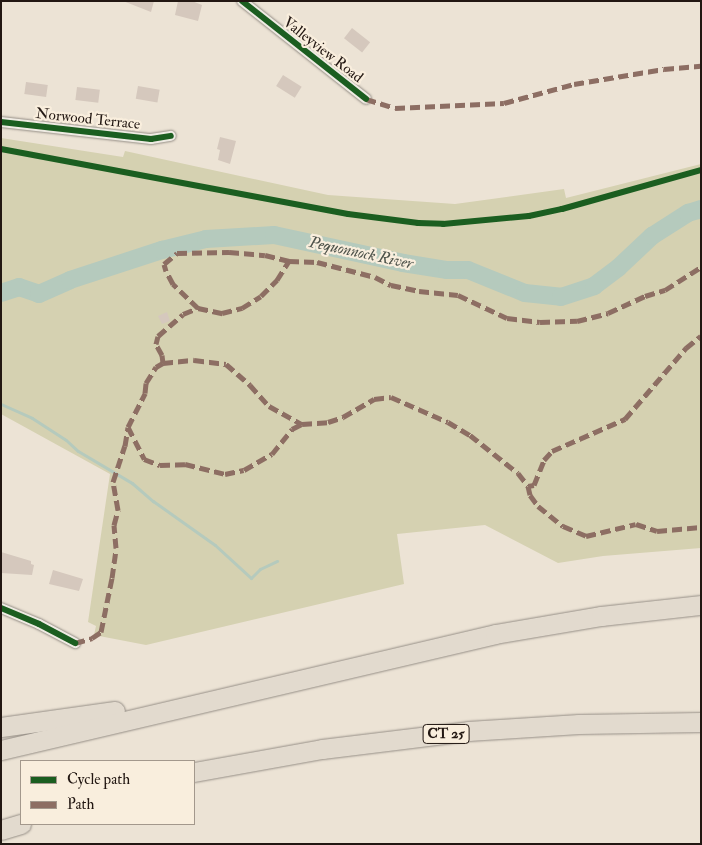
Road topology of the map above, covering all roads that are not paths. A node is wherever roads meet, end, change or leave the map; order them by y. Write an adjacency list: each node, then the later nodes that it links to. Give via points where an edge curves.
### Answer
1 (242, 1): 2 (street, Valleyview Road)
2 (366, 99)
3 (1, 122): 4 (street, Norwood Terrace, via 151,139)
4 (171, 136)
5 (701, 604): 8 (highway, via 601,616 495,634)
6 (1, 608): 7 (street)
7 (75, 643)
8 (284, 683): 10 (highway, via 101,714); 11 (highway)
9 (701, 722): 12 (highway, CT 25, via 468,731 331,748)
10 (1, 727)
11 (1, 750)
12 (195, 772)
13 (20, 812): 14 (highway)
14 (1, 817)
15 (20, 824): 16 (highway)
16 (1, 830)

